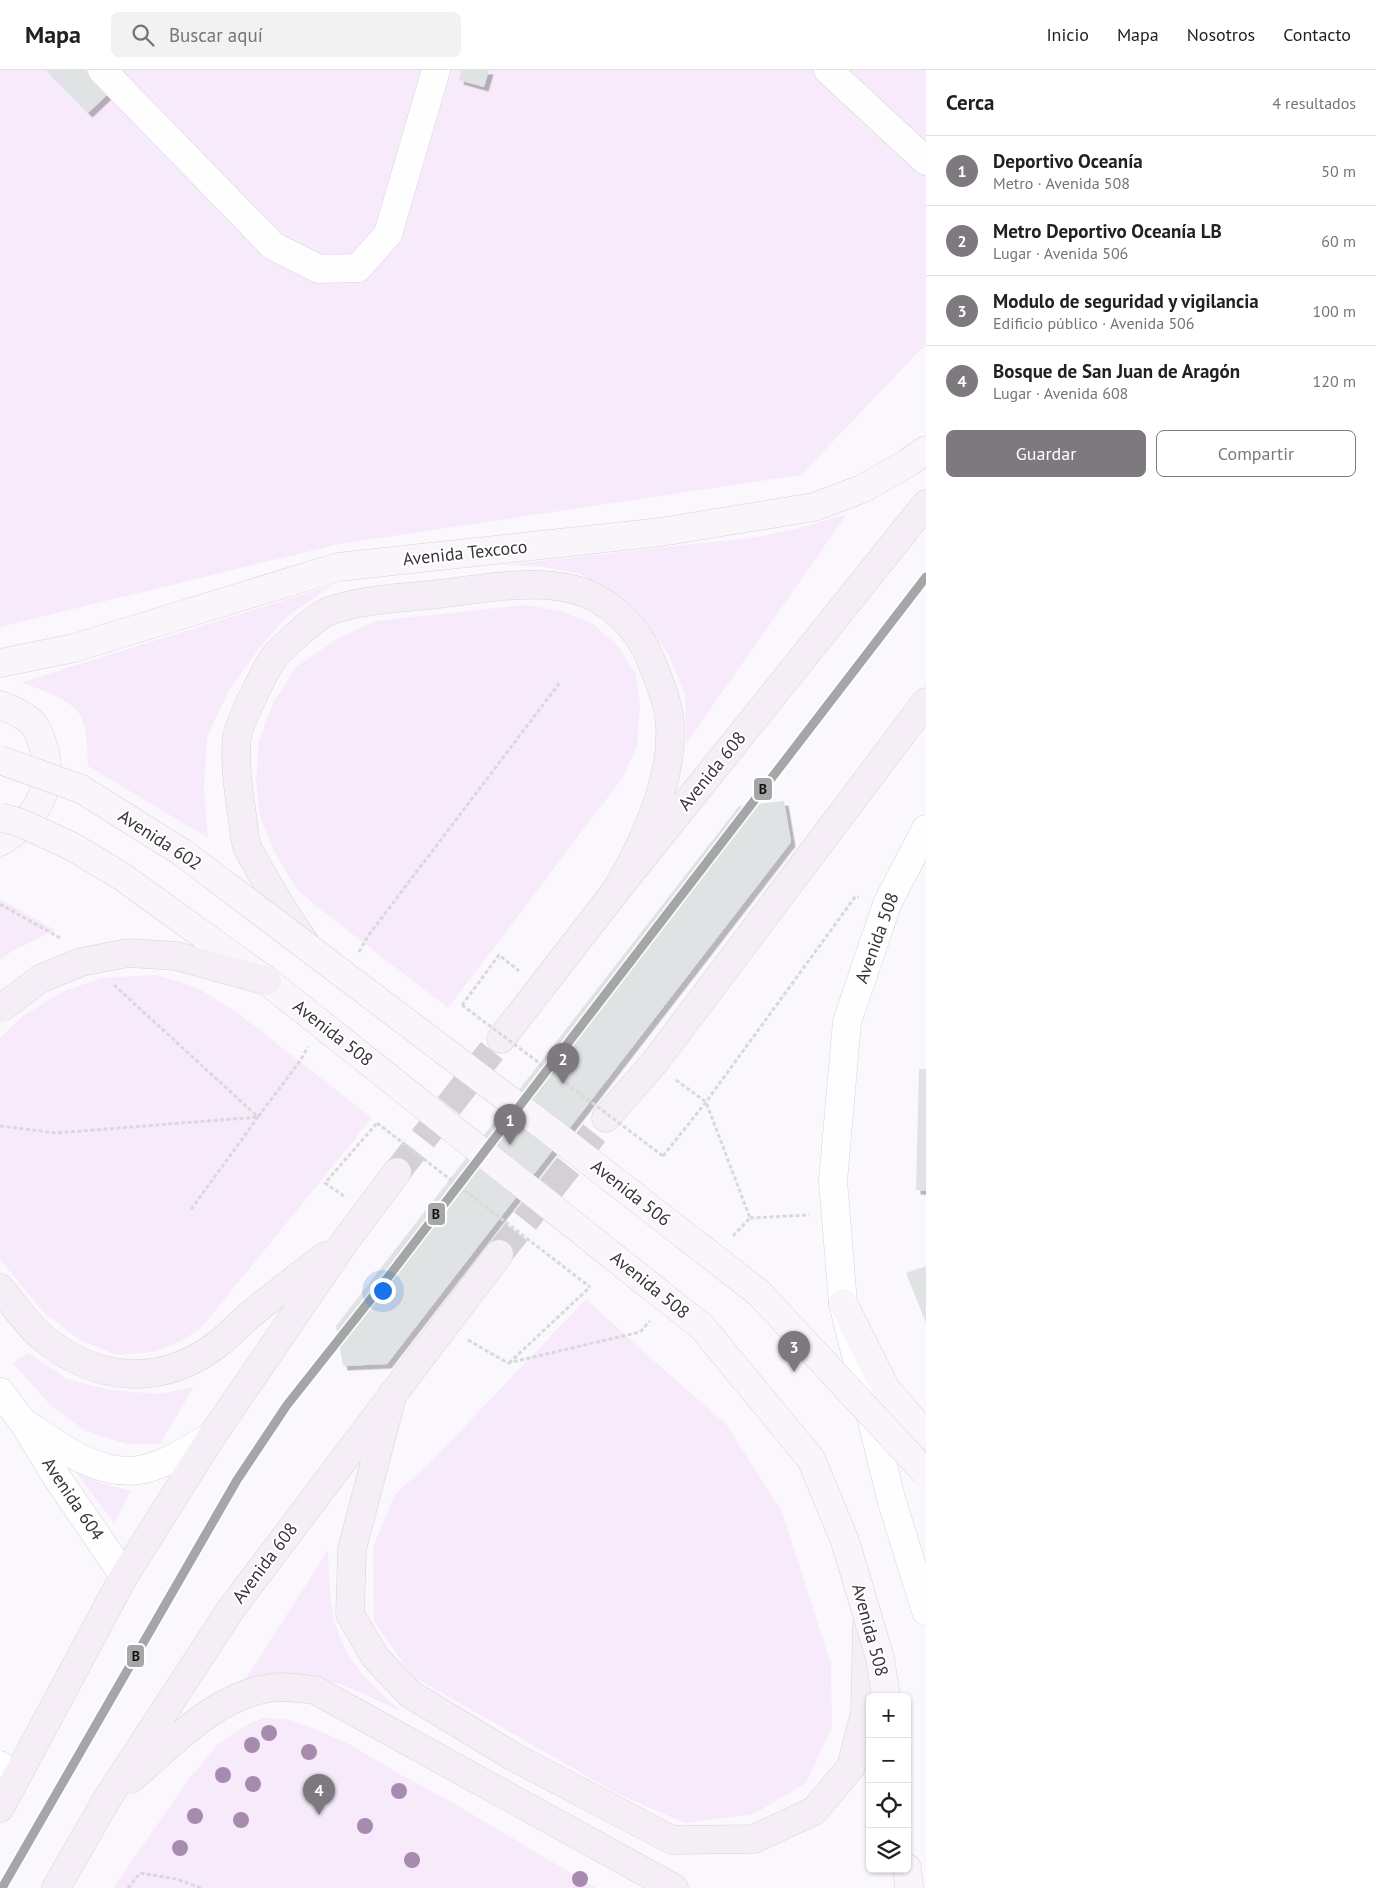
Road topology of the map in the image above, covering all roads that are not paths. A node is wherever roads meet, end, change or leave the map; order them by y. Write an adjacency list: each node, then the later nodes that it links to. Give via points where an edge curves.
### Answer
1 (102, 70): 2 (street, via 272,246 319,269 358,268 388,234)
2 (436, 70)
3 (828, 70): 4 (street)
4 (926, 161)
5 (926, 450): 7 (main road, Avenida Texcoco, via 862,489 814,507 661,532 338,567 74,648)
6 (926, 504): 14 (highway, Avenida 608)
7 (0, 663)
8 (926, 702): 19 (highway, via 654,1063)
9 (0, 705): 13 (main road, via 34,724 46,756 46,772 38,805 15,833)
10 (0, 760): 15 (main road, Avenida 602, bridge, via 81,789 183,853)
11 (0, 817): 16 (main road, bridge, via 73,847 121,876)
12 (926, 829): 24 (street, Avenida 508, via 887,904 847,1022 833,1181)
13 (0, 842)
14 (614, 892): 15 (highway, via 648,828 668,762 670,739 664,693 648,653 632,628 610,607 593,597 555,585 453,592 351,605 324,613 275,656 236,735 238,793 247,846 276,900); 18 (highway, Avenida 608)
15 (306, 945): 30 (main road, Avenida 506, bridge, via 758,1293)
16 (267, 980): 17 (highway, bridge, via 176,956 128,953 81,962 40,979); 33 (main road, Avenida 508, bridge, via 702,1327 811,1459 845,1541)
17 (0, 1009)
18 (501, 1039)
19 (606, 1118)
20 (397, 1172): 21 (highway)
21 (346, 1240): 23 (highway, via 250,1315 219,1344 168,1370 134,1376 103,1371 71,1358 40,1336); 29 (highway)
22 (498, 1254): 26 (highway, Avenida 608)
23 (0, 1288)
24 (843, 1303): 28 (main road, via 886,1388); 32 (street, Avenida 508, via 892,1502)
25 (0, 1392): 27 (street, Avenida 604)
26 (393, 1393): 33 (highway, via 352,1549 350,1614 375,1657 410,1694 514,1757 672,1840 754,1839 814,1812 851,1767 865,1713); 36 (highway, Avenida 608, via 231,1609)
27 (23, 1422): 29 (street, Avenida 604, via 67,1452 115,1470 139,1470 166,1461); 31 (street, Avenida 604)
28 (926, 1435)
29 (212, 1436): 31 (highway)
30 (926, 1473)
31 (124, 1576): 35 (highway)
32 (926, 1611)
33 (867, 1618): 34 (main road, Avenida 508, bridge, via 880,1658)
34 (885, 1693)
35 (7, 1774): 37 (highway)
36 (107, 1799): 39 (highway, Avenida 608); 40 (highway, via 210,1711 251,1692 280,1687 315,1690)
37 (0, 1808)
38 (908, 1873): 41 (main road)
39 (56, 1888)
40 (674, 1888)
41 (909, 1888)

